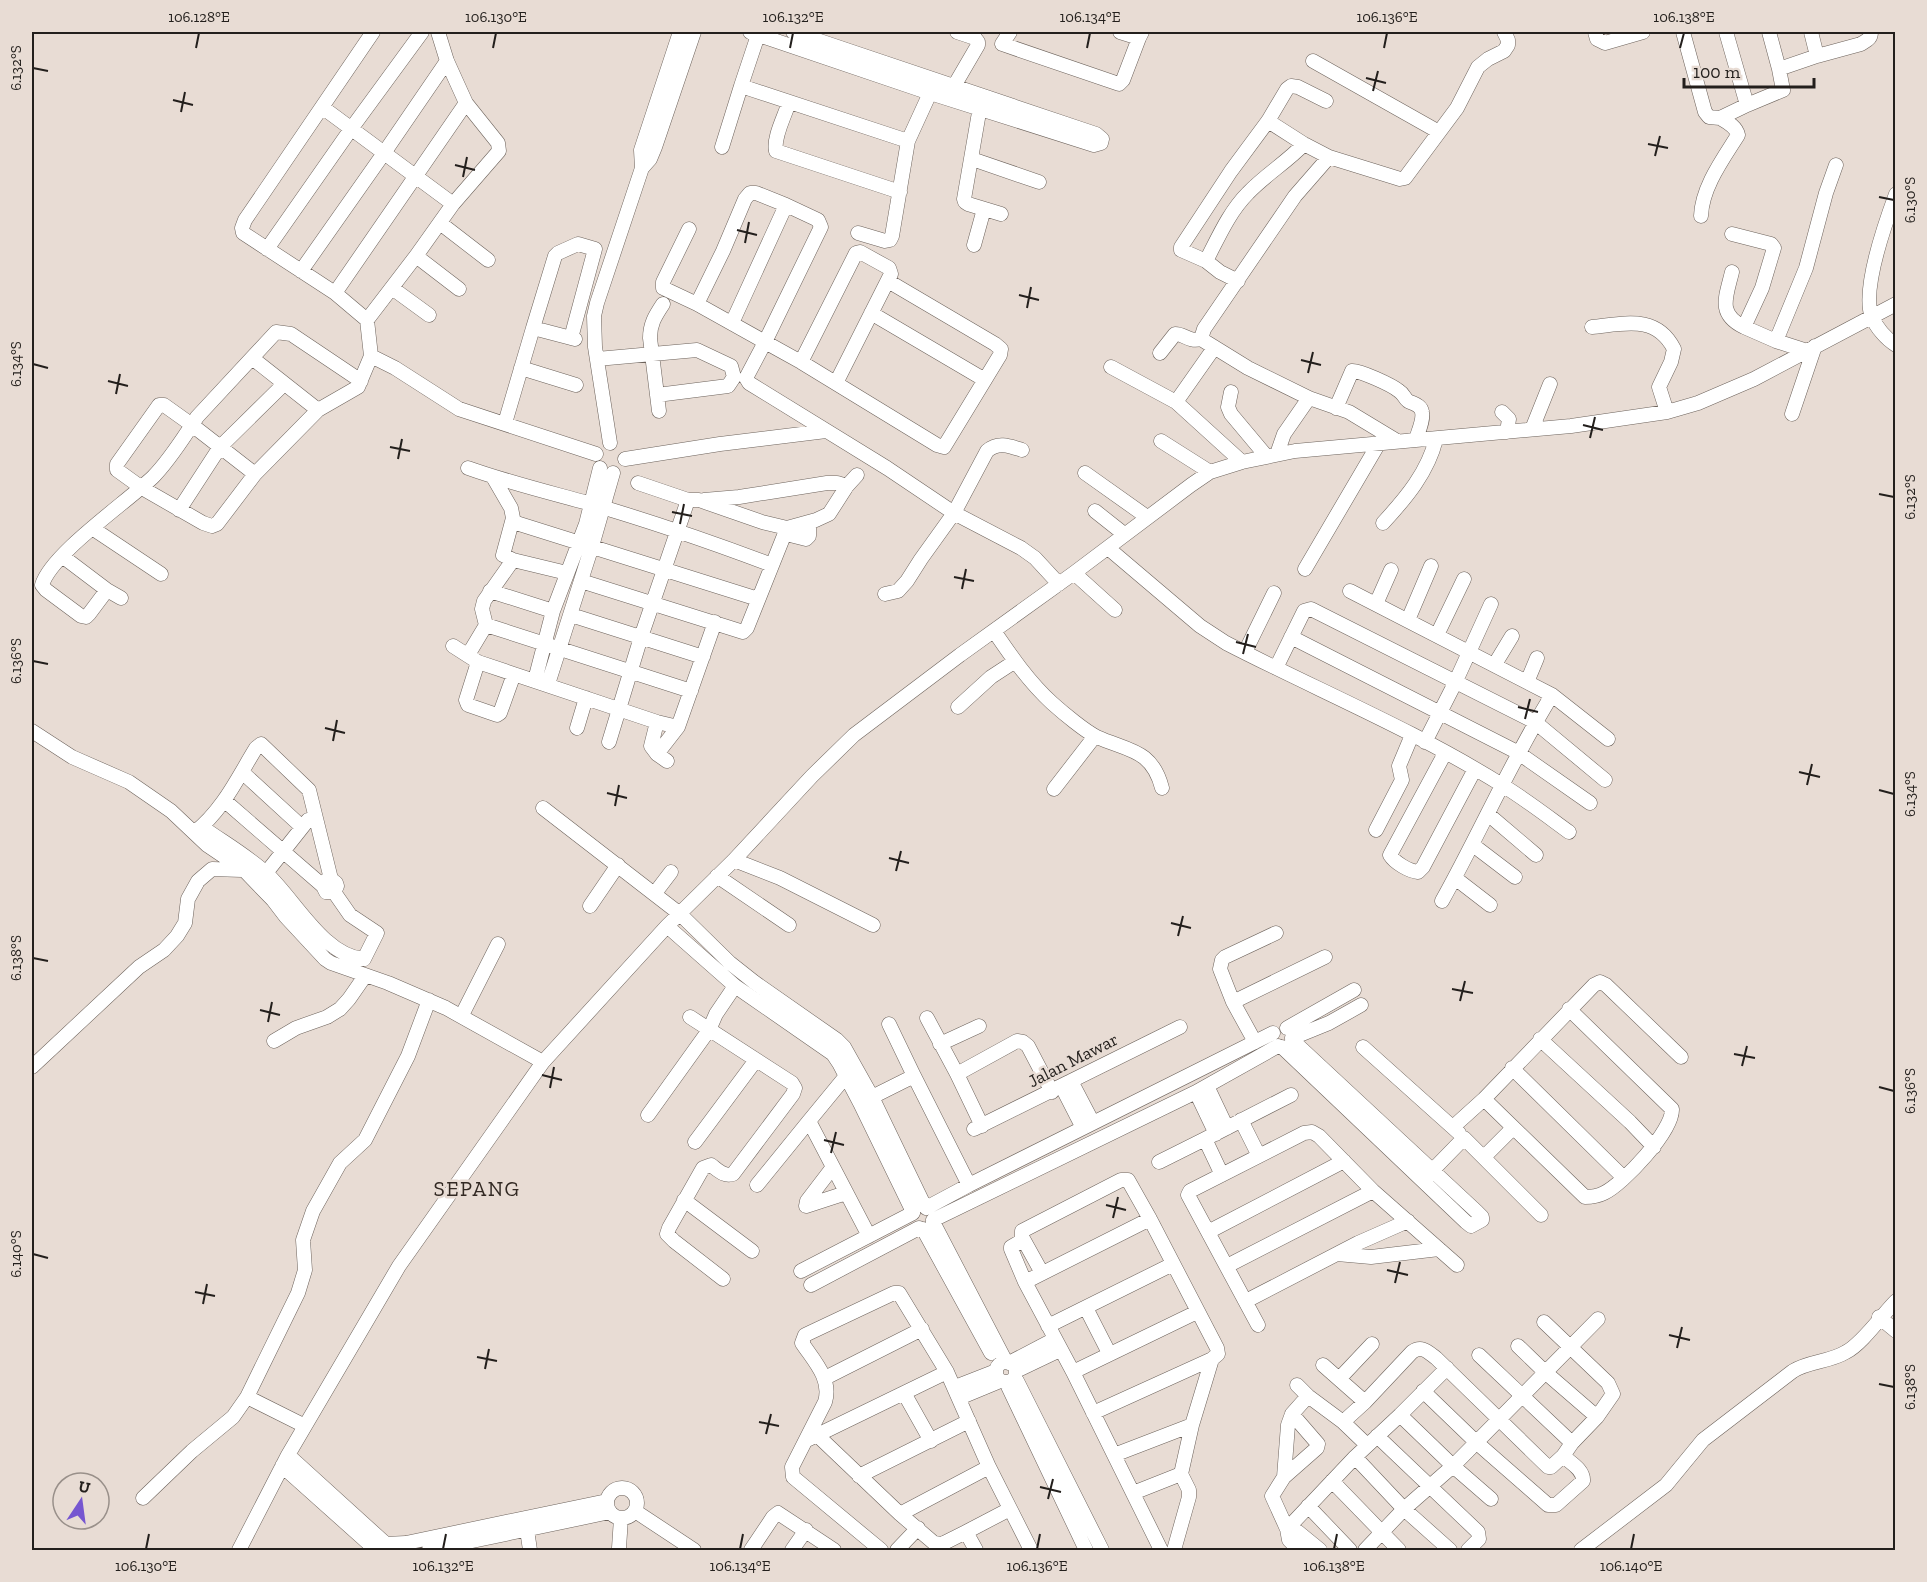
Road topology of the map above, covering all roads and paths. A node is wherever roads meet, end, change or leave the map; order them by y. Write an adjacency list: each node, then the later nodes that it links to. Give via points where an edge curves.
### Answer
1 (373, 32): 32 (street)
2 (422, 32): 35 (street)
3 (438, 32): 21 (street)
4 (680, 32): 44 (street, via 641,150)
5 (694, 32): 44 (street, via 656,147)
6 (756, 32): 24 (street); 25 (street)
7 (793, 32): 26 (street)
8 (957, 32): 26 (street, via 978,42)
9 (1010, 32): 19 (street, via 1002,44 1119,84)
10 (1120, 32): 19 (street)
11 (1504, 32): 36 (street, via 1508,45 1478,68)
12 (1595, 32): 13 (street, via 1597,39 1605,43)
13 (1643, 32)
14 (1683, 32): 33 (street, via 1705,112 1709,117)
15 (1726, 32): 31 (street)
16 (1769, 32): 23 (street)
17 (1811, 32): 20 (street)
18 (1871, 32): 20 (street, via 1861,44)
19 (1141, 35)
20 (1817, 56): 23 (street)
21 (447, 61): 30 (street); 40 (street)
22 (1313, 61): 36 (street)
23 (1779, 69): 31 (street, via 1783,90)
24 (741, 86): 27 (street); 39 (street)
25 (930, 93): 26 (street); 37 (street)
26 (951, 93): 28 (street)
27 (789, 102): 37 (street); 47 (street, via 777,138 777,151)
28 (981, 102): 28 (street, via 1096,134 1101,143 1094,146); 42 (street)
29 (1326, 102): 34 (street, via 1291,86)
30 (466, 103): 45 (street); 49 (street, via 492,133 499,151)
31 (1747, 105): 33 (street)
32 (322, 107): 35 (street); 59 (street, via 245,220 243,233)
33 (1720, 118): 53 (street, via 1733,126 1738,135 1708,187)
34 (1268, 121): 38 (street); 62 (street, via 1181,247 1180,250)
35 (351, 129): 40 (street); 59 (street)
36 (1439, 132): 41 (street, via 1405,178)
37 (908, 141): 47 (street)
38 (1304, 144): 41 (street); 62 (street, via 1242,200)
39 (722, 147)
40 (384, 153): 45 (street); 63 (street)
41 (1329, 157): 66 (street, via 1295,196)
42 (972, 159): 46 (street); 51 (street, via 964,202)
43 (1836, 165): 82 (street, via 1806,268)
44 (642, 168): 91 (street, via 597,303)
45 (417, 177): 49 (street); 69 (street)
46 (1039, 182)
47 (900, 192): 56 (street, via 890,240)
48 (1896, 194): 75 (street, via 1873,271)
49 (453, 204): 54 (street)
50 (786, 205): 71 (street, via 750,193); 77 (street); 83 (street, via 821,225)
51 (984, 209): 52 (street); 58 (street)
52 (1001, 214)
53 (1701, 216)
54 (440, 223): 60 (street); 61 (street)
55 (689, 229): 71 (street, via 663,288)
56 (858, 233)
57 (1732, 234): 79 (street, via 1774,248)
58 (974, 245)
59 (267, 249): 63 (street)
60 (416, 256): 67 (street); 68 (street)
61 (488, 260)
62 (1206, 261): 66 (street)
63 (301, 271): 69 (street)
64 (1732, 272): 79 (street, via 1726,313)
65 (888, 281): 73 (street); 92 (street, via 889,268 856,253); 95 (street, via 1000,349)
66 (1238, 281): 81 (street)
67 (392, 288): 74 (street); 76 (street)
68 (459, 289)
69 (334, 293): 76 (street)
70 (663, 304): 88 (street, via 650,327)
71 (697, 304): 77 (street)
72 (1896, 304): 75 (street)
73 (871, 312): 95 (street); 97 (street)
74 (429, 315)
75 (1872, 316): 84 (street); 86 (street)
76 (367, 320): 89 (street)
77 (732, 324): 83 (street)
78 (1592, 327): 109 (street, via 1640,324 1656,327 1664,334 1674,349 1659,387)
79 (1744, 327): 82 (street)
80 (533, 328): 80 (street, via 557,254 576,244 594,247 573,339); 94 (street)
81 (1201, 339): 85 (street); 87 (street, via 1189,340 1175,334)
82 (1776, 341): 86 (street)
83 (765, 342): 92 (street); 114 (street, via 747,380)
84 (1896, 345)
85 (1214, 348): 103 (street); 104 (street)
86 (1811, 348): 109 (street, via 1731,389); 110 (street)
87 (1160, 353)
88 (652, 354): 91 (street); 102 (street); 102 (street, via 697,350 734,371 728,386)
89 (374, 357): 96 (street); 111 (street, via 450,404)
90 (252, 358): 96 (street, via 276,332 285,332); 98 (street); 112 (street)
91 (597, 360): 121 (street)
92 (801, 362): 97 (street)
93 (1111, 367): 104 (street)
94 (521, 368): 100 (street); 111 (street)
95 (985, 380): 97 (street, via 944,447)
96 (361, 381): 106 (street, via 348,394)
97 (836, 383)
98 (284, 384): 106 (street); 122 (street)
99 (1550, 384): 113 (street)
100 (576, 385)
101 (1231, 392): 125 (street, via 1231,414)
102 (657, 395): 107 (street)
103 (1309, 398): 105 (street); 125 (street)
104 (1176, 402): 127 (street)
105 (1336, 408): 117 (street, via 1352,371 1364,373 1420,407 1422,417); 119 (street)
106 (318, 410): 132 (street)
107 (659, 411)
108 (1502, 412): 115 (street, via 1509,419)
109 (1667, 412): 113 (street)
110 (1792, 414)
111 (505, 423): 124 (street)
112 (192, 425): 122 (street); 137 (street); 137 (street, via 164,405 155,409 117,464 120,473)
113 (1532, 429): 115 (street)
114 (826, 431): 126 (street); 142 (street)
115 (1507, 432): 116 (street)
116 (1436, 439): 117 (street); 145 (street, via 1428,464)
117 (1416, 440): 119 (street)
118 (1161, 441): 130 (street)
119 (1397, 441): 120 (street)
120 (1379, 442): 125 (street); 156 (street)
121 (610, 443): 124 (street, via 600,447); 126 (street, via 621,448)
122 (220, 447): 132 (street); 140 (street)
123 (1022, 450): 142 (street, via 992,446)
124 (596, 454): 129 (street, via 596,462)
125 (1272, 455): 127 (street)
126 (625, 459): 129 (street, via 620,469)
127 (1242, 462): 130 (street)
128 (468, 468): 134 (street)
129 (606, 471): 139 (street)
130 (1210, 472): 143 (street)
131 (1085, 473): 143 (street)
132 (255, 474): 140 (street, via 217,524 203,523)
133 (857, 475): 136 (street)
134 (493, 477): 139 (street); 144 (street, via 511,508)
135 (638, 483): 138 (street)
136 (847, 486): 138 (street, via 827,483); 147 (street, via 829,514)
137 (142, 488): 140 (street); 146 (street)
138 (694, 500): 147 (street); 148 (street)
139 (596, 506): 148 (street); 150 (street)
140 (179, 510)
141 (1095, 511): 149 (street)
142 (954, 513): 164 (street, via 1021,548); 169 (street, via 903,587)
143 (1147, 517): 149 (street)
144 (513, 522): 150 (street); 153 (street, via 502,552)
145 (1383, 524)
146 (92, 528): 152 (street); 161 (street)
147 (786, 531): 154 (street)
148 (677, 532): 154 (street); 157 (street)
149 (1125, 534): 151 (street)
150 (586, 544): 157 (street); 159 (street); 163 (street)
151 (1108, 548): 160 (street); 189 (street, via 1200,626)
152 (62, 556): 165 (street); 165 (street, via 44,578 42,585 46,590 86,617)
153 (513, 560): 159 (street); 166 (street)
154 (772, 565): 171 (street)
155 (1431, 566): 178 (street)
156 (1305, 568)
157 (664, 569): 171 (street); 172 (street)
158 (1391, 570): 173 (street)
159 (567, 573): 176 (street)
160 (1074, 573): 164 (street); 175 (street)
161 (161, 574)
162 (1464, 579): 182 (street)
163 (581, 581): 172 (street); 177 (street)
164 (1059, 584): 181 (street)
165 (107, 590): 170 (street)
166 (490, 591): 176 (street); 180 (street, via 482,609)
167 (1350, 591): 173 (street)
168 (1274, 593): 189 (street)
169 (885, 594)
170 (121, 598)
171 (758, 599): 179 (street, via 743,632)
172 (653, 603): 179 (street); 184 (street)
173 (1376, 604): 178 (street)
174 (1491, 604): 190 (street)
175 (1115, 610)
176 (554, 611): 186 (street)
177 (571, 615): 184 (street); 188 (street)
178 (1408, 620): 182 (street)
179 (715, 622): 191 (street)
180 (486, 625): 186 (street); 193 (street)
181 (994, 631): 194 (street); 238 (street, via 854,735)
182 (1437, 635): 190 (street)
183 (1512, 636): 195 (street)
184 (641, 637): 191 (street); 197 (street)
185 (1291, 637): 196 (street); 200 (street, via 1304,611 1311,609); 207 (street)
186 (545, 645): 188 (street); 199 (street)
187 (453, 646): 193 (street)
188 (560, 649): 197 (street); 199 (street)
189 (1245, 652): 196 (street)
190 (1469, 652): 195 (street); 200 (street)
191 (703, 657): 202 (street)
192 (1537, 658): 201 (street)
193 (473, 659): 198 (street); 198 (street, via 466,700 471,708 500,713)
194 (1014, 662): 205 (street); 214 (street, via 1052,703)
195 (1495, 664): 201 (street)
196 (1276, 668): 213 (street)
197 (630, 672): 202 (street); 206 (street)
198 (514, 674): 199 (street)
199 (542, 682): 204 (street)
200 (1455, 682): 207 (street); 209 (street)
201 (1527, 682): 203 (street)
202 (691, 691): 210 (street)
203 (1552, 695): 209 (street); 215 (street)
204 (586, 698): 206 (street); 211 (street)
205 (958, 706)
206 (619, 709): 208 (street); 216 (street)
207 (1440, 713): 217 (street); 218 (street)
208 (657, 722): 210 (street); 210 (street, via 651,746 662,757)
209 (1535, 722): 218 (street); 222 (street)
210 (678, 727)
211 (578, 728)
212 (32, 731): 232 (street, via 72,757 129,782)
213 (1412, 735): 217 (street); 233 (street, via 1400,766 1402,780)
214 (1095, 736): 224 (street, via 1147,759); 225 (street)
215 (1608, 739)
216 (609, 742)
217 (1425, 742): 219 (street)
218 (1517, 752): 223 (street); 227 (street)
219 (1445, 753): 220 (street); 220 (street, via 1390,855 1413,871 1423,867)
220 (1475, 769): 223 (street)
221 (242, 772): 226 (street); 229 (street, via 261,744 307,787); 231 (street)
222 (1605, 780)
223 (1503, 785): 230 (street); 234 (street)
224 (1162, 788)
225 (1054, 789)
226 (225, 801): 232 (street); 236 (street)
227 (1590, 803)
228 (543, 808): 239 (street)
229 (315, 811): 231 (street); 246 (street)
230 (1489, 815): 235 (street); 237 (street)
231 (302, 827): 236 (street)
232 (198, 830): 240 (street, via 207,845); 242 (street)
233 (1376, 830)
234 (1569, 832)
235 (1473, 845): 244 (street); 245 (street)
236 (283, 852): 242 (street); 246 (street)
237 (1536, 855)
238 (734, 861): 243 (street); 254 (street, via 780,878)
239 (618, 866): 247 (street); 250 (street)
240 (244, 870): 262 (street, via 325,959); 286 (street, via 212,869 198,881 177,936)
241 (670, 872): 247 (street)
242 (266, 873): 246 (street, via 331,945 364,959 376,933 350,915)
243 (717, 876): 251 (street); 252 (street)
244 (1515, 877)
245 (1455, 878): 248 (street); 249 (street)
246 (329, 886)
247 (655, 893): 251 (street)
248 (1442, 902)
249 (1490, 905)
250 (590, 906)
251 (680, 914): 253 (street); 256 (street)
252 (789, 925)
253 (667, 926): 258 (street); 285 (street)
254 (873, 926)
255 (1276, 933): 266 (street, via 1222,960 1220,969)
256 (709, 943): 258 (street); 260 (street)
257 (498, 944): 269 (street)
258 (698, 953): 261 (street)
259 (1325, 957): 266 (street)
260 (730, 963): 261 (street); 275 (street)
261 (720, 973): 263 (street)
262 (365, 976): 265 (street); 279 (street, via 340,1009)
263 (735, 986): 275 (street); 276 (street)
264 (1354, 990): 277 (street)
265 (429, 1000): 269 (street); 368 (street, via 408,1056 365,1140 340,1163 313,1211 303,1240 305,1270 298,1293)
266 (1233, 1002): 280 (street)
267 (1361, 1005): 277 (street, via 1336,1020)
268 (1569, 1009): 278 (street); 283 (street, via 1594,985 1603,983); 305 (street, via 1672,1109)
269 (462, 1015): 285 (street)
270 (690, 1017): 276 (street)
271 (927, 1018): 281 (street)
272 (889, 1024): 290 (street)
273 (979, 1026): 281 (street)
274 (1180, 1026): 291 (street, Jalan Mawar)
275 (808, 1029): 289 (street, via 833,1054); 295 (street, via 837,1040 844,1047)
276 (709, 1030): 284 (street); 296 (street)
277 (1284, 1039): 280 (street); 292 (street); 303 (street, via 1428,1175)
278 (1540, 1039): 287 (street); 305 (street)
279 (274, 1041)
280 (1255, 1042): 299 (street)
281 (940, 1044): 288 (street)
282 (1363, 1047): 300 (street)
283 (1681, 1057)
284 (756, 1060): 304 (street); 317 (street, via 792,1083 793,1094 733,1174 707,1166)
285 (543, 1062): 378 (street, via 399,1266)
286 (32, 1067)
287 (1512, 1068): 294 (street); 312 (street)
288 (957, 1074): 291 (street, via 1017,1041 1028,1046); 291 (street, Jalan Mawar, via 978,1128)
289 (846, 1076): 295 (street); 298 (street)
290 (914, 1076): 295 (street); 314 (street)
291 (1062, 1087): 299 (street)
292 (1202, 1089): 302 (street); 319 (street)
293 (1291, 1095): 297 (street)
294 (1484, 1099): 300 (street); 301 (street)
295 (866, 1100): 319 (street)
296 (648, 1115)
297 (1241, 1120): 302 (street); 306 (street)
298 (808, 1121): 310 (street); 313 (street)
299 (1088, 1125): 314 (street)
300 (1453, 1127): 303 (street)
301 (1513, 1128): 307 (street); 312 (street, via 1585,1197 1605,1193)
302 (1216, 1133): 309 (street); 311 (street)
303 (1464, 1138): 307 (street)
304 (695, 1142)
305 (1654, 1147): 312 (street)
306 (1259, 1156): 308 (street, via 1312,1132); 311 (street)
307 (1484, 1157): 318 (street)
308 (1344, 1161): 315 (street); 322 (street)
309 (1159, 1162)
310 (833, 1167): 316 (street); 316 (street, via 806,1206)
311 (1222, 1175): 322 (street, via 1188,1195)
312 (1624, 1178)
313 (757, 1185)
314 (969, 1185): 319 (street)
315 (1373, 1191): 321 (street); 330 (street)
316 (846, 1193): 323 (street)
317 (684, 1200): 326 (street); 333 (street, via 667,1234)
318 (1541, 1215)
319 (923, 1217): 323 (street); 335 (street); 356 (street)
320 (1150, 1219): 324 (street, via 1130,1182 1124,1179 1026,1228 1021,1234); 328 (street); 332 (street)
321 (1408, 1221): 325 (street); 327 (street)
322 (1208, 1232): 330 (street)
323 (868, 1236): 331 (street)
324 (1023, 1239): 332 (street); 334 (street, via 1011,1249)
325 (1439, 1249): 327 (street, via 1371,1257); 329 (street)
326 (752, 1251)
327 (1336, 1254): 336 (street)
328 (1173, 1264): 338 (street); 339 (street)
329 (1457, 1265)
330 (1227, 1266): 336 (street)
331 (801, 1271)
332 (1042, 1273): 334 (street)
333 (723, 1279)
334 (1025, 1282): 344 (street)
335 (811, 1285)
336 (1246, 1301): 343 (street)
337 (1896, 1301): 340 (street)
338 (1086, 1308): 344 (street); 351 (street)
339 (1197, 1312): 351 (street); 353 (street, via 1217,1348 1218,1354)
340 (1879, 1317): 346 (street); 435 (street, via 1854,1347 1792,1371 1732,1416 1702,1440 1666,1485)
341 (1598, 1319): 350 (street)
342 (1544, 1322): 350 (street)
343 (1258, 1325)
344 (1048, 1326): 348 (street)
345 (922, 1329): 357 (street); 360 (street); 360 (street, via 904,1299 894,1293 805,1335 802,1343)
346 (1896, 1332)
347 (1372, 1344): 361 (street)
348 (1058, 1345): 356 (street); 358 (street)
349 (1518, 1346): 359 (street)
350 (1569, 1347): 359 (street); 373 (street, via 1612,1389 1613,1394)
351 (1109, 1353): 358 (street)
352 (1479, 1355): 366 (street)
353 (1212, 1359): 370 (street); 377 (street)
354 (1323, 1365): 361 (street)
355 (1447, 1368): 363 (street); 369 (street, via 1424,1349 1417,1348); 374 (street)
356 (1006, 1371): 364 (street); 425 (street); 426 (street)
357 (947, 1372): 364 (street); 365 (street)
358 (1072, 1372): 370 (street)
359 (1545, 1372): 366 (street); 373 (street)
360 (825, 1378): 379 (street, via 828,1393)
361 (1340, 1379): 369 (street)
362 (1297, 1384): 367 (street)
363 (1423, 1391): 372 (street); 382 (street)
364 (957, 1392): 375 (street)
365 (904, 1393): 379 (street); 380 (street)
366 (1521, 1395): 374 (street); 383 (street)
367 (1308, 1396): 371 (street); 376 (street)
368 (246, 1397): 378 (street); 396 (street, via 233,1417)
369 (1365, 1402): 376 (street)
370 (1093, 1413): 384 (street)
371 (1292, 1414): 392 (street); 392 (street, via 1318,1444)
372 (1400, 1415): 381 (street); 388 (street)
373 (1597, 1417): 383 (street)
374 (1499, 1418): 382 (street); 385 (street, via 1548,1467)
375 (969, 1421): 380 (street); 389 (street)
376 (1343, 1422): 381 (street)
377 (1191, 1425): 384 (street); 390 (street)
378 (305, 1426): 387 (street)
379 (812, 1437): 391 (street); 421 (street, via 792,1467 793,1477)
380 (931, 1441): 391 (street)
381 (1372, 1441): 386 (street); 394 (street)
382 (1476, 1442): 385 (street, via 1553,1506 1584,1477); 388 (street)
383 (1572, 1443): 385 (street)
384 (1113, 1455): 395 (street)
385 (1563, 1456)
386 (1354, 1457): 393 (street); 400 (street)
387 (285, 1461): 410 (street); 414 (street)
388 (1453, 1466): 394 (street); 397 (street)
389 (989, 1467): 399 (street); 403 (street)
390 (1181, 1474): 395 (street); 428 (street, via 1189,1497)
391 (859, 1476): 403 (street)
392 (1284, 1477): 406 (street, via 1272,1496)
393 (1332, 1481): 398 (street); 409 (street)
394 (1429, 1486): 400 (street); 411 (street, via 1478,1532 1479,1539)
395 (1133, 1493): 427 (street)
396 (143, 1498)
397 (1491, 1499)
398 (1308, 1506): 406 (street); 431 (street)
399 (1010, 1509): 408 (street); 424 (street)
400 (1404, 1509): 409 (street); 434 (street)
401 (613, 1510): 402 (street, via 629,1516); 402 (street, via 610,1493 617,1488 629,1490 636,1499); 404 (street); 412 (street)
402 (635, 1511): 418 (street)
403 (900, 1514): 405 (street)
404 (526, 1524): 410 (street, via 396,1545); 416 (street); 417 (street)
405 (918, 1528): 408 (street, via 938,1544); 422 (street)
406 (1287, 1529): 429 (street, via 1288,1540); 430 (street, via 1298,1532)
407 (806, 1530): 413 (street); 419 (street, via 776,1513); 420 (street)
408 (966, 1532): 423 (street)
409 (1381, 1533): 432 (street); 433 (street)
410 (369, 1536): 415 (street)
411 (1472, 1549)
412 (618, 1550)
413 (834, 1550)
414 (239, 1551)
415 (376, 1551)
416 (429, 1551)
417 (530, 1551)
418 (694, 1551)
419 (751, 1551)
420 (792, 1551)
421 (881, 1551)
422 (897, 1551)
423 (976, 1551)
424 (1031, 1551)
425 (1086, 1551)
426 (1102, 1551)
427 (1161, 1551)
428 (1174, 1551)
429 (1299, 1551)
430 (1320, 1551)
431 (1350, 1551)
432 (1365, 1551)
433 (1399, 1551)
434 (1450, 1551)
435 (1581, 1551)

